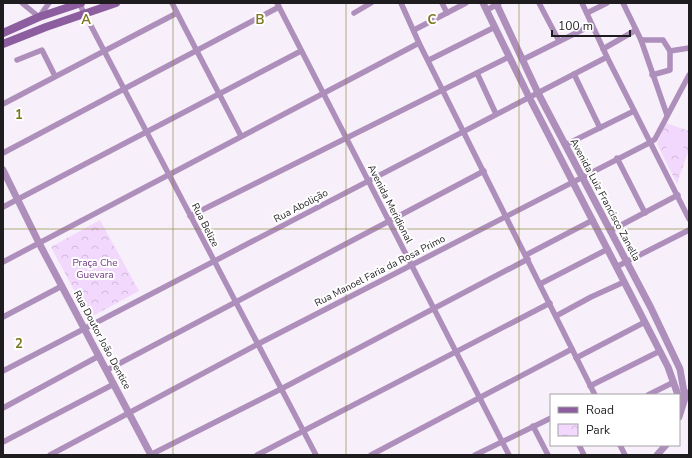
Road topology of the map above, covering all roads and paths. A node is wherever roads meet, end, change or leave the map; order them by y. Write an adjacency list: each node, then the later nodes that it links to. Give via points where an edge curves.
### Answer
1 (22, 3): 23 (street)
2 (49, 3): 23 (street)
3 (116, 3): 19 (main road)
4 (172, 3): 20 (street)
5 (371, 3): 21 (street)
6 (401, 3): 27 (street)
7 (442, 3): 22 (street)
8 (466, 3): 22 (street)
9 (483, 3): 17 (street, Avenida Luiz Francisco Zanella)
10 (498, 3): 17 (street); 44 (street, Avenida Luiz Francisco Zanella)
11 (539, 3): 31 (street)
12 (582, 3): 18 (street)
13 (607, 3): 18 (street)
14 (623, 3): 28 (street)
15 (78, 4): 19 (street, Rua Belize); 23 (main road); 25 (main road, via 72,12)
16 (278, 5): 37 (street); 38 (street, Avenida Meridional)
17 (486, 10): 26 (street, Avenida Luiz Francisco Zanella)
18 (587, 12): 24 (street)
19 (83, 13): 25 (main road); 36 (street, Rua Belize)
20 (177, 13): 36 (street); 37 (street)
21 (354, 13)
22 (447, 13): 27 (street)
23 (39, 17): 29 (main road)
24 (592, 25): 31 (street); 35 (street)
25 (46, 26): 33 (main road)
26 (495, 27): 40 (street, Avenida Luiz Francisco Zanella); 43 (street)
27 (414, 30): 32 (street)
28 (636, 30): 30 (street); 35 (street)
29 (3, 33)
30 (641, 40): 39 (street, via 663,40); 47 (street)
31 (559, 41): 44 (street)
32 (419, 43): 43 (street); 54 (street)
33 (3, 44)
34 (689, 48): 39 (street)
35 (603, 49): 41 (street)
36 (104, 50): 48 (street); 50 (street, Rua Belize)
37 (197, 50): 50 (street); 53 (street)
38 (301, 51): 53 (street); 54 (street, Avenida Meridional)
39 (670, 51): 47 (street, via 670,70)
40 (509, 57): 45 (street); 55 (street, Avenida Luiz Francisco Zanella)
41 (607, 57): 46 (street, Rua Abolição); 57 (street)
42 (17, 60): 48 (street, via 42,50)
43 (429, 60): 51 (street)
44 (522, 60): 52 (street, Avenida Luiz Francisco Zanella)
45 (477, 73): 51 (street); 58 (street)
46 (574, 74): 52 (street, Rua Abolição); 60 (street)
47 (652, 75): 59 (street)
48 (55, 76): 56 (street)
49 (689, 76): 59 (street)
50 (125, 89): 62 (street, Rua Belize); 67 (street)
51 (443, 89): 61 (street); 64 (street)
52 (538, 93): 55 (street, Rua Abolição); 66 (street, Avenida Luiz Francisco Zanella)
53 (219, 94): 62 (street); 63 (street)
54 (323, 94): 63 (street); 64 (street, Avenida Meridional)
55 (529, 97): 58 (street, Rua Abolição); 74 (street, Avenida Luiz Francisco Zanella)
56 (3, 104)
57 (634, 111): 60 (street); 65 (street)
58 (496, 114): 61 (street, Rua Abolição)
59 (667, 115): 65 (street)
60 (600, 128): 66 (street)
61 (464, 131): 70 (street); 73 (street, Rua Abolição)
62 (146, 132): 71 (street, Rua Belize); 76 (street)
63 (241, 136): 71 (street)
64 (346, 137): 73 (street, Avenida Meridional); 79 (street)
65 (651, 142): 68 (street, Rua Manoel Faria da Rosa Primo); 75 (street)
66 (565, 145): 72 (street, Avenida Luiz Francisco Zanella)
67 (3, 153)
68 (617, 158): 72 (street, Rua Manoel Faria da Rosa Primo); 78 (street)
69 (3, 170): 76 (street, Rua Doutor João Dentice)
70 (484, 171): 80 (street); 83 (street)
71 (169, 176): 79 (street, Rua Belize); 86 (street)
72 (581, 176): 74 (street, Rua Manoel Faria da Rosa Primo); 85 (street, Avenida Luiz Francisco Zanella)
73 (368, 181): 83 (street, Avenida Meridional); 90 (street, Rua Abolição)
74 (573, 181): 80 (street, Rua Manoel Faria da Rosa Primo); 82 (street, Avenida Luiz Francisco Zanella)
75 (678, 195): 78 (street); 81 (street)
76 (17, 199): 77 (street); 86 (street, Rua Doutor João Dentice)
77 (3, 207)
78 (645, 213): 85 (street)
79 (190, 216): 90 (street, Rua Belize)
80 (506, 216): 88 (street); 92 (street, Rua Manoel Faria da Rosa Primo)
81 (689, 219)
82 (593, 220): 87 (street, Avenida Luiz Francisco Zanella); 88 (street)
83 (389, 221): 92 (street, Avenida Meridional); 97 (street)
84 (689, 230): 91 (street)
85 (610, 231): 91 (street, Avenida Luiz Francisco Zanella)
86 (39, 243): 89 (street); 96 (street, Rua Doutor João Dentice)
87 (608, 249): 93 (street, Avenida Luiz Francisco Zanella); 95 (street)
88 (527, 257): 95 (street); 99 (street)
89 (3, 262)
90 (214, 262): 97 (street, Rua Belize); 103 (street, Rua Abolição)
91 (626, 262): 93 (street); 121 (street, Avenida Luiz Francisco Zanella, via 680,369)
92 (411, 265): 99 (street, Avenida Meridional); 104 (street, Rua Manoel Faria da Rosa Primo)
93 (616, 267): 94 (street, Avenida Luiz Francisco Zanella)
94 (624, 282): 100 (street); 102 (street, Avenida Luiz Francisco Zanella)
95 (540, 284): 98 (street)
96 (62, 286): 101 (street); 103 (street, Rua Doutor João Dentice)
97 (236, 303): 104 (street, Rua Belize); 110 (street)
98 (550, 303): 100 (street); 107 (street)
99 (433, 308): 107 (street, Avenida Meridional); 115 (street)
100 (556, 316): 105 (street)
101 (3, 317)
102 (645, 322): 106 (street, Avenida Luiz Francisco Zanella); 109 (street)
103 (84, 328): 108 (street, Rua Doutor João Dentice); 111 (street, Rua Abolição)
104 (258, 344): 115 (street, Rua Belize); 123 (street, Rua Manoel Faria da Rosa Primo)
105 (572, 349): 109 (street); 120 (street)
106 (660, 351): 112 (street, Avenida Luiz Francisco Zanella); 114 (street)
107 (456, 352): 120 (street, Avenida Meridional); 127 (street)
108 (100, 356): 110 (street, Rua Doutor João Dentice); 122 (street)
109 (576, 358): 114 (street)
110 (107, 370): 113 (street, Rua Doutor João Dentice)
111 (3, 371)
112 (674, 382): 118 (street); 119 (street, Avenida Luiz Francisco Zanella)
113 (114, 384): 123 (street, Rua Doutor João Dentice); 129 (street)
114 (590, 386): 117 (street)
115 (281, 389): 127 (street, Rua Belize); 134 (street)
116 (689, 392): 121 (street)
117 (594, 394)
118 (650, 394)
119 (678, 394)
120 (480, 397): 128 (street, Avenida Meridional); 137 (street)
121 (680, 398): 124 (street, Avenida Luiz Francisco Zanella)
122 (3, 408)
123 (129, 412): 133 (street, Rua Manoel Faria da Rosa Primo); 134 (street, Rua Doutor João Dentice)
124 (680, 414)
125 (550, 418): 126 (street)
126 (533, 426): 128 (street); 140 (street)
127 (303, 431): 135 (street); 136 (street, Rua Belize)
128 (502, 441): 138 (street); 139 (street, Avenida Meridional)
129 (3, 442)
130 (580, 446): 141 (street)
131 (620, 446): 142 (street)
132 (665, 446): 143 (street)
133 (50, 455)
134 (151, 455)
135 (257, 455)
136 (316, 455)
137 (371, 455)
138 (476, 455)
139 (509, 455)
140 (548, 455)
141 (584, 455)
142 (625, 455)
143 (657, 455)

